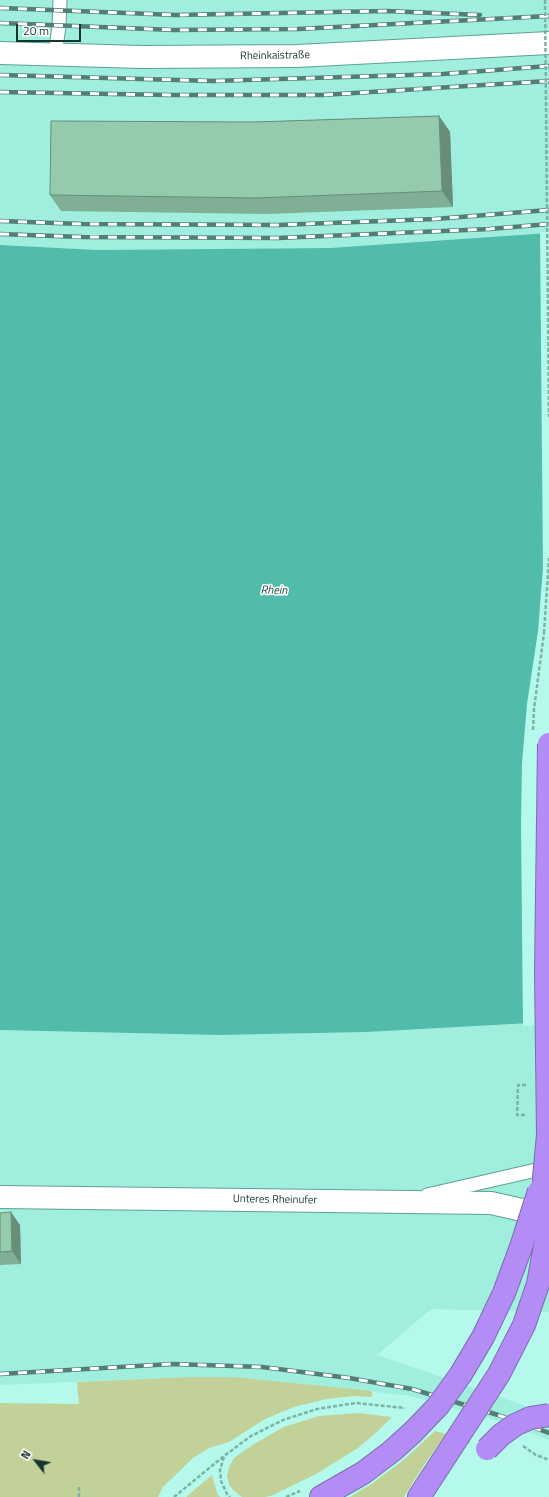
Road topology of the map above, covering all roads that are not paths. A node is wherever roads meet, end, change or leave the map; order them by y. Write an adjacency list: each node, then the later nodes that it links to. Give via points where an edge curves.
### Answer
1 (60, 0): 4 (lane)
2 (549, 43): 4 (street, Rheinkaistraße, via 297,56)
3 (0, 53): 4 (street, Rheinkaistraße)
4 (55, 55)
5 (541, 738): 6 (highway, bridge, via 548,1134)
6 (546, 1172): 8 (lane); 12 (highway, bridge, via 506,1286 483,1337 461,1374 438,1406 392,1451 363,1473); 13 (highway, bridge, via 546,1240 538,1284 524,1325 499,1374)
7 (0, 1197): 8 (street, Unteres Rheinufer)
8 (404, 1201): 9 (street, Unteres Rheinufer, via 491,1203)
9 (549, 1216)
10 (549, 1415): 11 (highway, bridge, via 530,1418 515,1425)
11 (487, 1449)
12 (321, 1497)
13 (419, 1497)

